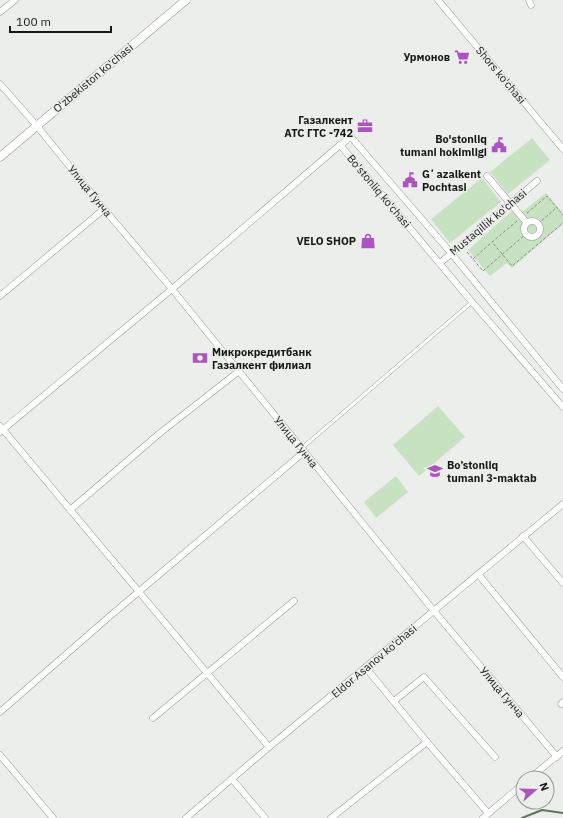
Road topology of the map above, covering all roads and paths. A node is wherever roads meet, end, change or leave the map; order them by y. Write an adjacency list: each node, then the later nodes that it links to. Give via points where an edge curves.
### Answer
1 (15, 0): 4 (street)
2 (186, 0): 6 (main road, O'zbekiston ko'chasi)
3 (438, 0): 8 (street, Shors ko'chasi)
4 (0, 12)
5 (0, 84): 6 (street, Улица Гунча)
6 (37, 126): 9 (main road, O'zbekiston ko'chasi); 14 (street, Улица Гунча)
7 (340, 145): 23 (street, Bo'stonliq ko'chasi, via 351,137); 26 (street, Bo'stonliq ko'chasi); 27 (street)
8 (563, 149)
9 (0, 157)
10 (487, 176): 12 (street)
11 (537, 181): 12 (street, Mustaqillik ko'chasi)
12 (510, 203): 16 (street); 23 (street, Mustaqillik ko'chasi)
13 (556, 208): 15 (path); 16 (path, via 546,196); 19 (path)
14 (104, 209): 27 (street, Улица Гунча); 28 (street)
15 (563, 215)
16 (522, 217): 18 (street); 21 (path)
17 (563, 222): 24 (path, via 512,266)
18 (527, 223): 19 (street, via 533,221); 20 (street, via 524,229)
19 (538, 224): 20 (street, via 540,228 537,234)
20 (526, 234): 24 (path)
21 (492, 242): 24 (path); 25 (path)
22 (467, 252): 25 (path)
23 (451, 253): 26 (street, Mustaqillik ko'chasi); 31 (street, Bo'stonliq ko'chasi)
24 (502, 254): 25 (path, via 483,271)
25 (472, 259)
26 (440, 263): 29 (street, Bo'stonliq ko'chasi)
27 (172, 288): 30 (street, Улица Гунча); 33 (street)
28 (0, 296)
29 (472, 302): 32 (street, Bo'stonliq ko'chasi); 34 (lane)
30 (239, 371): 34 (street, Улица Гунча); 36 (street, via 160,433)
31 (563, 389)
32 (563, 407)
33 (1, 429): 36 (street)
34 (302, 450): 40 (street); 42 (street, Улица Гунча)
35 (563, 504): 37 (street, Eldor Asanov ko'chasi)
36 (70, 510): 40 (street)
37 (524, 536): 38 (street, Eldor Asanov ko'chasi); 39 (street)
38 (478, 574): 42 (street, Eldor Asanov ko'chasi); 45 (street)
39 (563, 584)
40 (140, 592): 44 (street); 47 (street)
41 (294, 600): 44 (street)
42 (434, 611): 43 (street, Eldor Asanov ko'chasi); 53 (street, Улица Гунча)
43 (366, 668): 46 (street); 50 (street, Eldor Asanov ko'chasi)
44 (207, 674): 48 (street); 50 (street)
45 (563, 678)
46 (394, 701): 49 (street); 54 (street, via 424,676)
47 (0, 712)
48 (152, 718)
49 (427, 742): 58 (street); 62 (street)
50 (269, 747): 56 (street, Eldor Asanov ko'chasi)
51 (563, 751): 53 (street)
52 (0, 755): 59 (street)
53 (557, 756): 55 (street)
54 (494, 757)
55 (540, 770)
56 (232, 779): 60 (street, Eldor Asanov ko'chasi); 61 (street)
57 (515, 791): 58 (street)
58 (488, 813): 63 (street)
59 (53, 818)
60 (186, 818)
61 (265, 818)
62 (331, 818)
63 (483, 818)

